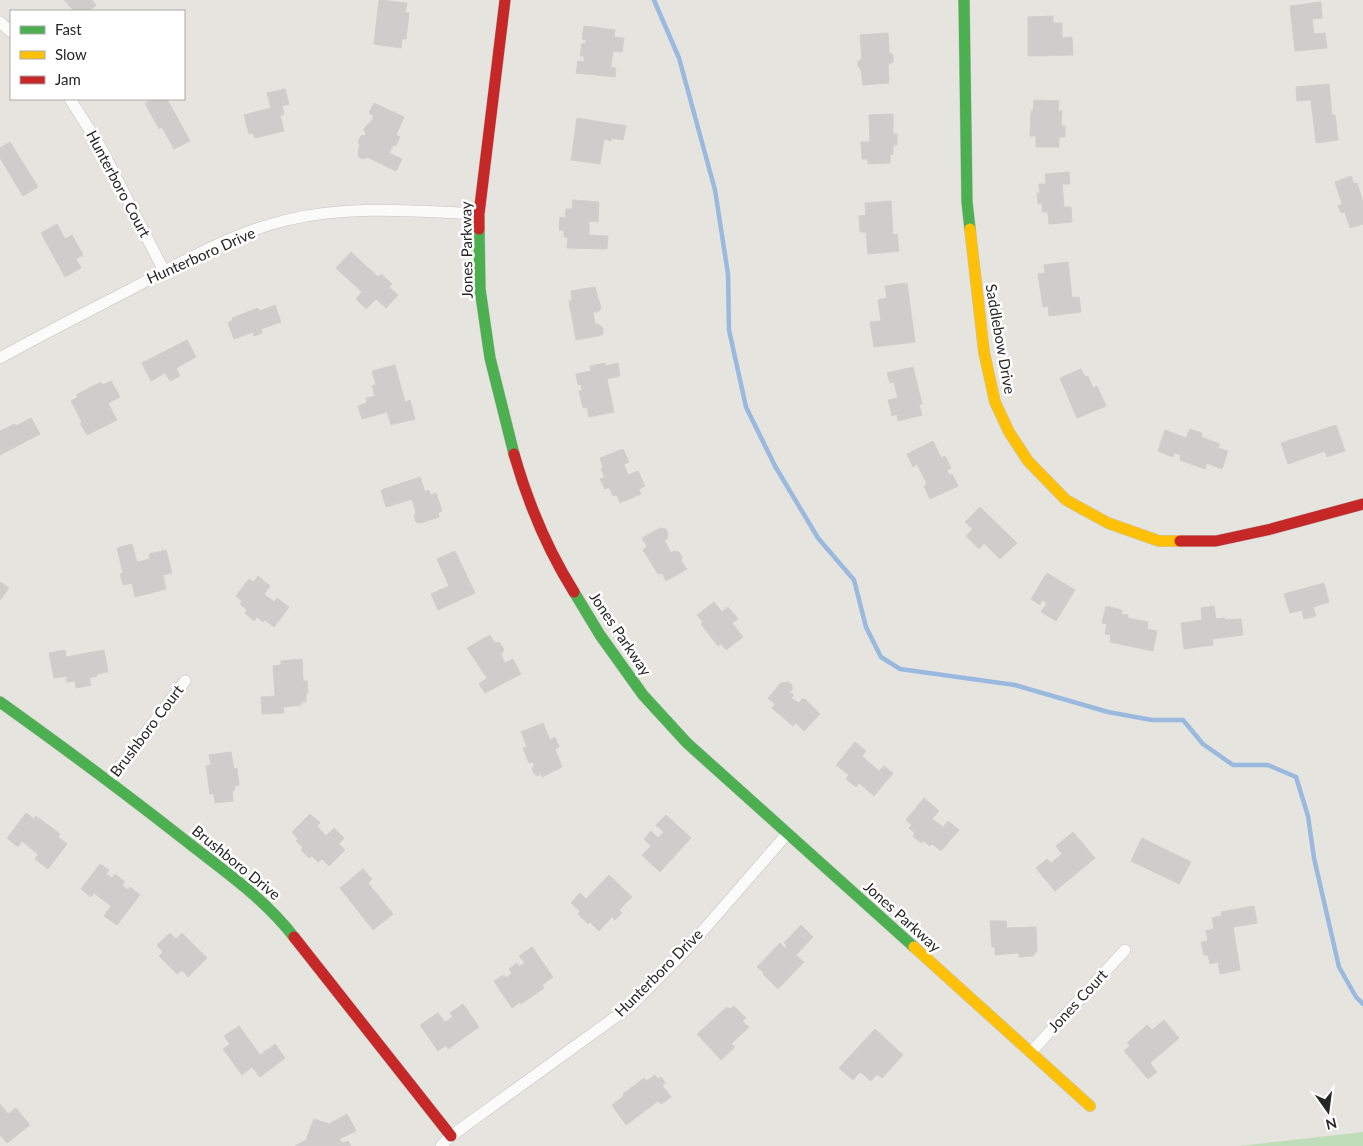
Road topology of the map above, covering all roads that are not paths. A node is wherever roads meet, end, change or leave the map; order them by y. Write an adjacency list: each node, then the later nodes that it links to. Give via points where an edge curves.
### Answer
1 (506, 0): 6 (street, Jones Parkway)
2 (964, 0): 9 (street, Saddlebow Drive, via 967,202 984,352 995,402 1028,461 1066,500 1108,524 1159,541 1216,540)
3 (0, 22): 4 (street)
4 (10, 31)
5 (71, 100): 7 (street, Hunterboro Court, via 100,146)
6 (479, 214): 7 (street, Hunterboro Drive, via 346,210 286,220 238,236); 13 (street, Jones Parkway, via 480,289 490,358 521,479 541,531 600,635 643,695 688,743)
7 (164, 271): 8 (street, Hunterboro Drive)
8 (0, 358)
9 (1363, 504)
10 (185, 681): 12 (street, Brushboro Court)
11 (0, 702): 12 (street, Brushboro Drive)
12 (109, 781): 17 (street, Brushboro Drive, via 253,893 281,920)
13 (787, 834): 15 (street, Jones Parkway); 17 (street, Hunterboro Drive, via 687,949 632,1005)
14 (1125, 950): 15 (street, Jones Court)
15 (1030, 1052): 16 (street, Jones Parkway)
16 (1090, 1106)
17 (450, 1136): 18 (street, Hunterboro Drive)
18 (441, 1146)

